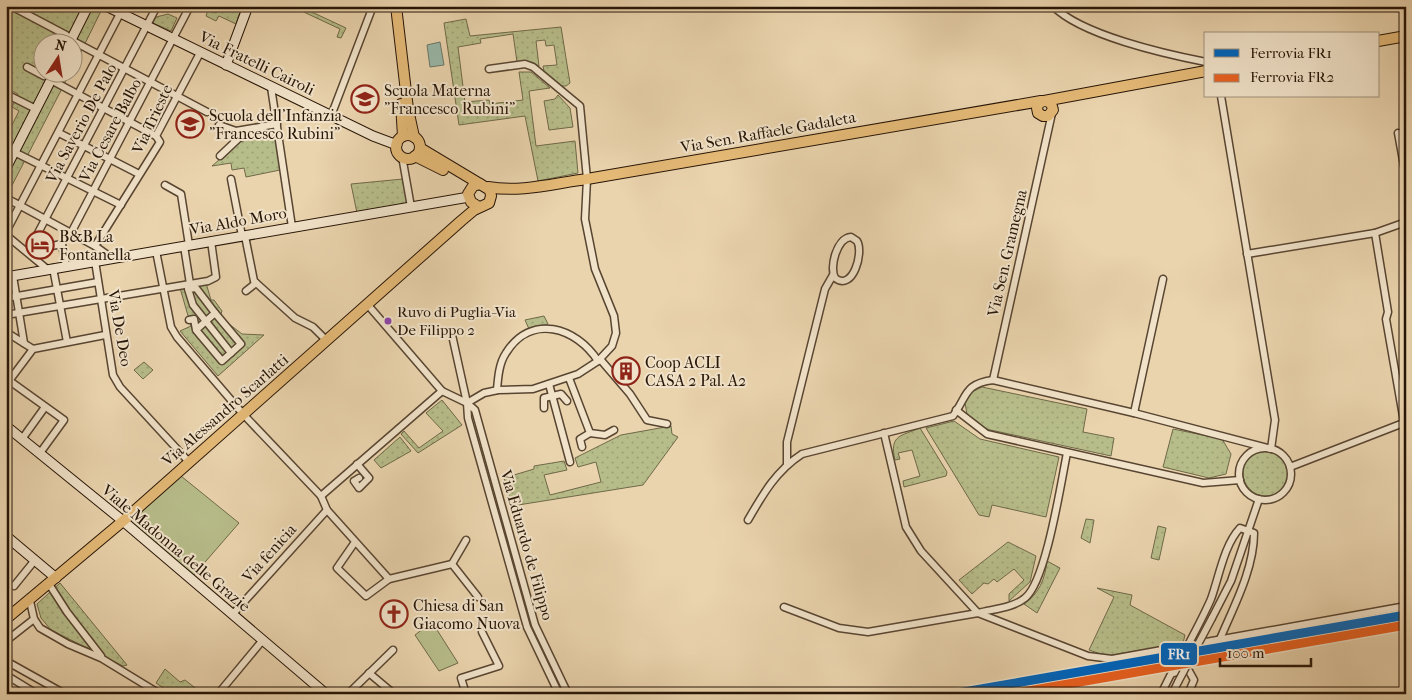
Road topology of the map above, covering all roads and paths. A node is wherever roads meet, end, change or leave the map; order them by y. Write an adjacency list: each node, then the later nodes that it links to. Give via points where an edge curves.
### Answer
1 (11, 6): 15 (street)
2 (88, 6): 16 (street)
3 (106, 6): 13 (street, Via Fratelli Cairoli)
4 (157, 6): 14 (street, Via Saverio De Palo)
5 (190, 6): 18 (street, Via Cesare Balbo)
6 (203, 6): 7 (street)
7 (211, 6)
8 (248, 6): 24 (street)
9 (373, 6): 42 (street)
10 (391, 6): 51 (main road)
11 (396, 6): 52 (main road)
12 (1053, 6): 23 (street, via 1063,17 1117,39)
13 (123, 10): 14 (street, Via Fratelli Cairoli); 22 (street)
14 (147, 26): 18 (street, Via Fratelli Cairoli); 28 (street, Via Saverio De Palo)
15 (57, 32)
16 (73, 32)
17 (1406, 36): 19 (main road)
18 (173, 39): 21 (street, Via Fratelli Cairoli); 32 (street, Via Cesare Balbo)
19 (1380, 41)
20 (82, 46): 22 (street)
21 (200, 53): 24 (street, Via Fratelli Cairoli); 36 (street, Via Trieste)
22 (99, 56): 28 (street); 35 (street)
23 (1204, 61)
24 (226, 65): 33 (street, Via Fratelli Cairoli)
25 (27, 67): 26 (street)
26 (32, 69)
27 (489, 69): 66 (street, via 525,64 533,67 580,106)
28 (125, 70): 32 (street); 38 (street, Via Saverio De Palo)
29 (1204, 71): 39 (main road, Via Sen. Raffaele Gadaleta, via 1068,96)
30 (47, 82): 40 (street)
31 (59, 82): 35 (street)
32 (150, 83): 36 (street); 43 (street, Via Cesare Balbo)
33 (271, 87): 42 (street, Via Fratelli Cairoli); 44 (street)
34 (6, 94): 40 (street)
35 (79, 95): 38 (street); 48 (street)
36 (177, 96): 41 (street); 50 (street, Via Trieste)
37 (1221, 98): 90 (street)
38 (104, 108): 43 (street); 54 (street, Via Saverio De Palo)
39 (1045, 108): 47 (street); 47 (street, Via Sen. Gramegna); 66 (main road, Via Sen. Raffaele Gadaleta, via 1021,104)
40 (36, 109): 55 (street)
41 (207, 112)
42 (331, 116): 53 (street, Via Fratelli Cairoli)
43 (130, 121): 50 (street); 59 (street, Via Cesare Balbo)
44 (277, 124): 46 (street); 80 (street)
45 (219, 125): 46 (street, via 236,131)
46 (262, 126): 57 (street, via 261,131 239,138)
47 (1048, 132): 125 (street, Via Sen. Gramegna)
48 (59, 133): 54 (street); 60 (street)
49 (1398, 133): 63 (street)
50 (156, 136): 62 (street, Via Trieste, via 160,142)
51 (403, 136): 52 (main road); 53 (main road)
52 (414, 136): 56 (main road, via 419,142)
53 (396, 145): 58 (main road)
54 (84, 146): 59 (street); 64 (street, Via Saverio De Palo)
55 (10, 150): 60 (street); 61 (street)
56 (417, 152): 58 (main road, via 408,158); 69 (main road)
57 (220, 156)
58 (402, 156): 75 (street)
59 (110, 159): 62 (street); 70 (street, Via Cesare Balbo)
60 (41, 166): 64 (street); 74 (street)
61 (6, 168)
62 (139, 174): 73 (street, Via Trieste)
63 (1406, 177)
64 (68, 179): 70 (street); 77 (street, Via Saverio De Palo)
65 (231, 179): 84 (street)
66 (587, 179): 68 (main road, Via Sen. Raffaele Gadaleta); 123 (street, via 585,219 589,248 616,325 612,346)
67 (166, 185): 87 (street, via 182,194)
68 (521, 188): 69 (main road, Via Sen. Raffaele Gadaleta); 72 (main road, Via Sen. Raffaele Gadaleta)
69 (475, 191): 72 (main road, via 491,193); 75 (street, Via Aldo Moro); 76 (main road); 78 (main road, Via Alessandro Scarlatti)
70 (93, 192): 73 (street); 82 (street, Via Cesare Balbo)
71 (6, 198): 74 (street)
72 (490, 200): 76 (main road, Via Sen. Raffaele Gadaleta)
73 (121, 205): 86 (street, Via Trieste)
74 (21, 206): 77 (street); 81 (street)
75 (411, 207): 80 (street, Via Aldo Moro)
76 (479, 207): 78 (main road, Via Alessandro Scarlatti)
77 (46, 220): 82 (street); 88 (street, Via Saverio De Palo)
78 (460, 221): 107 (main road, Via Alessandro Scarlatti)
79 (1406, 222): 83 (street)
80 (292, 227): 84 (street, Via Aldo Moro)
81 (6, 233): 88 (street)
82 (71, 233): 86 (street)
83 (1375, 233): 90 (street); 138 (street, via 1388,312 1386,320)
84 (243, 236): 85 (street, Via Aldo Moro); 99 (street)
85 (211, 242): 87 (street, Via Aldo Moro); 100 (street, via 216,271 214,279)
86 (95, 246): 91 (street)
87 (186, 246): 89 (street, Via Aldo Moro); 100 (street)
88 (29, 251): 93 (street, via 62,244); 94 (street)
89 (156, 251): 91 (street, Via Aldo Moro); 102 (street)
90 (1247, 254): 146 (street, via 1275,420)
91 (113, 259): 92 (street, Via Aldo Moro)
92 (95, 261): 93 (street, Via Aldo Moro); 98 (street, Via De Deo)
93 (66, 266): 94 (street, Via Aldo Moro)
94 (50, 269): 96 (street, Via Aldo Moro); 101 (street)
95 (833, 275): 95 (street, via 844,282 852,276 860,247 854,239 848,237 839,244); 152 (street, via 825,289 787,442)
96 (10, 276): 104 (street)
97 (1163, 279): 136 (street)
98 (98, 282): 101 (street); 106 (street, Via De Deo)
99 (256, 283): 103 (street); 118 (street, via 295,318)
100 (190, 284): 102 (street)
101 (57, 289): 104 (street); 108 (street)
102 (163, 289): 106 (street); 137 (street, via 171,327 177,337)
103 (246, 291)
104 (16, 296): 105 (street); 109 (street)
105 (6, 298)
106 (100, 300): 108 (street); 116 (street, Via De Deo)
107 (367, 304): 118 (main road, Via Alessandro Scarlatti); 129 (street)
108 (60, 306): 109 (street); 119 (street)
109 (19, 313): 111 (street); 120 (street)
110 (215, 313): 113 (street); 113 (street, via 196,288 188,290 192,305); 122 (street, via 241,344)
111 (6, 315)
112 (189, 320): 114 (street, via 194,318)
113 (205, 322): 114 (street); 122 (street)
114 (196, 330): 122 (street, via 222,360)
115 (6, 332): 120 (street)
116 (105, 334): 119 (street); 149 (street, Via De Deo, via 113,375 120,387)
117 (452, 335): 132 (street)
118 (326, 340): 137 (main road, Via Alessandro Scarlatti)
119 (67, 342): 121 (street)
120 (24, 343): 121 (street)
121 (33, 349): 126 (street)
122 (231, 353)
123 (599, 360): 124 (street); 128 (street, via 573,334 554,329 534,331 521,337 506,352); 139 (street, via 630,394 647,420)
124 (569, 378): 127 (street); 142 (street)
125 (993, 380): 135 (street, via 977,382 965,393); 136 (street)
126 (7, 382): 133 (street)
127 (549, 384): 128 (street, via 534,389); 130 (street)
128 (497, 390): 132 (street)
129 (442, 391): 132 (street); 151 (street)
130 (552, 396): 131 (street, via 561,394); 134 (street, via 544,398); 150 (street)
131 (566, 401)
132 (467, 403): 196 (street, Via Eduardo de Filippo, via 473,440 527,627); 197 (street, Via Eduardo de Filippo, via 475,410 535,625)
133 (45, 407): 144 (street); 147 (street, via 64,420)
134 (544, 408)
135 (956, 410): 143 (street, via 953,416); 148 (street, via 987,434)
136 (1134, 413): 146 (street)
137 (243, 414): 149 (main road, Via Alessandro Scarlatti); 156 (street)
138 (1405, 422): 153 (street)
139 (667, 424)
140 (6, 426): 144 (street, Viale Madonna delle Grazie)
141 (614, 430): 142 (street, via 605,435)
142 (590, 433): 145 (street, via 580,439)
143 (884, 433): 152 (street, via 802,454); 174 (street, via 906,527 921,551)
144 (22, 439): 147 (street, Viale Madonna delle Grazie)
145 (582, 447)
146 (1271, 449): 153 (street, via 1283,456); 155 (street, via 1258,450 1247,456 1240,467)
147 (40, 453): 160 (street, Viale Madonna delle Grazie)
148 (1067, 453): 155 (street, via 1203,483); 174 (street, via 1042,568 1034,589 1017,603)
149 (189, 462): 160 (main road, Via Alessandro Scarlatti)
150 (570, 462)
151 (358, 464): 154 (street, via 369,478 359,488 354,482); 156 (street)
152 (788, 464): 159 (street, via 766,489)
153 (1290, 467): 157 (street, via 1290,481 1284,492 1272,499)
154 (359, 478)
155 (1240, 480): 157 (street, via 1249,494)
156 (321, 496): 158 (street)
157 (1259, 499): 161 (street)
158 (327, 510): 164 (street); 175 (street, Via fenicia)
159 (748, 520)
160 (123, 521): 168 (main road, Via Alessandro Scarlatti); 175 (street, Viale Madonna delle Grazie)
161 (1248, 530): 179 (street, via 1254,533 1254,545 1243,585); 182 (street, via 1240,528 1235,533 1204,616); 199 (street, bridge, via 1231,581)
162 (6, 536): 165 (street)
163 (466, 540): 166 (street)
164 (355, 542): 167 (street); 167 (street, via 337,568 366,596)
165 (35, 560): 168 (street); 169 (street)
166 (452, 564): 167 (street); 170 (street)
167 (389, 579)
168 (53, 581): 171 (main road, Via Alessandro Scarlatti); 184 (street, via 67,612)
169 (14, 586)
170 (478, 597)
171 (30, 601): 176 (main road, Via Alessandro Scarlatti); 177 (street)
172 (1406, 606): 179 (street)
173 (784, 607): 174 (street, via 838,628 868,632)
174 (978, 612): 182 (street, via 1031,635 1104,659)
175 (232, 615): 180 (street, Viale Madonna delle Grazie)
176 (6, 619)
177 (34, 619): 181 (street); 184 (street, via 40,628 57,638)
178 (482, 632): 195 (street, via 499,666 461,678)
179 (1220, 639): 182 (street)
180 (262, 640): 188 (street, Viale Madonna delle Grazie); 192 (street)
181 (6, 641)
182 (1188, 645)
183 (393, 650): 186 (street)
184 (102, 658): 191 (street)
185 (6, 661): 190 (street)
186 (369, 673): 193 (street); 194 (street)
187 (6, 675): 189 (street)
188 (325, 693)
189 (37, 694)
190 (65, 694)
191 (160, 694)
192 (218, 694)
193 (348, 694)
194 (394, 694)
195 (466, 694)
196 (559, 694)
197 (568, 694)
198 (1161, 694): 200 (street, via 1171,674 1183,670 1190,672 1194,680)
199 (1172, 694)
200 (1188, 694)

